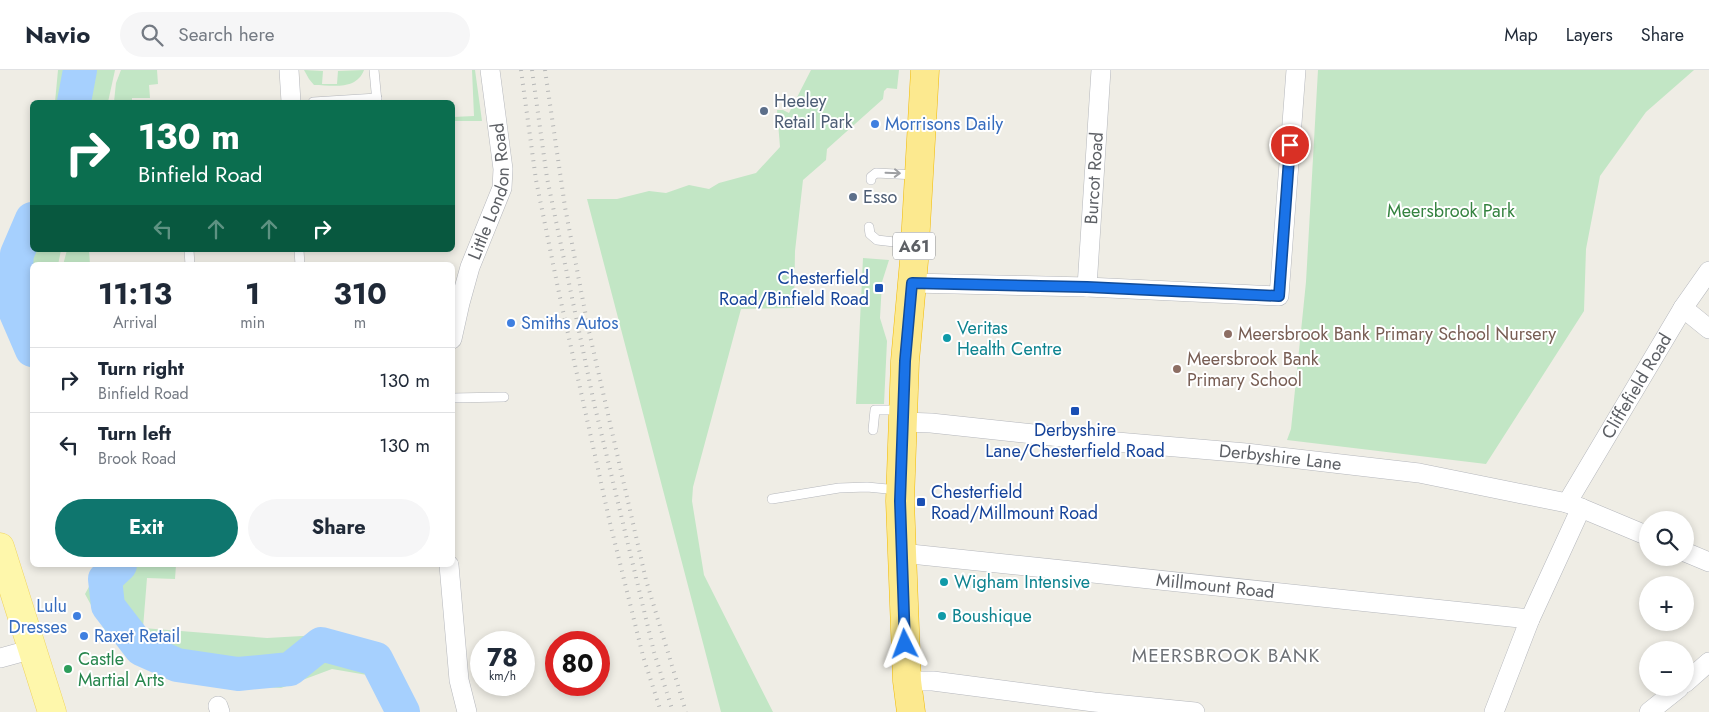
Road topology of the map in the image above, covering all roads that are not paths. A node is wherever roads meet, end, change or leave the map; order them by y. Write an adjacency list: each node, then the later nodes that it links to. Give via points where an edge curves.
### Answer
1 (289, 70): 7 (street)
2 (374, 70): 8 (lane)
3 (490, 70): 17 (street, Little London Road, via 503,169 502,188 470,268)
4 (925, 70): 9 (highway, A61)
5 (1101, 70): 15 (street, Burcot Road)
6 (1296, 70): 15 (street, via 1279,296)
7 (291, 100)
8 (377, 100)
9 (919, 175): 10 (lane, one-way to 9, via 876,173); 12 (highway, A61)
10 (871, 180)
11 (869, 227): 12 (lane, via 871,236 876,240)
12 (914, 244): 14 (highway, A61)
13 (1709, 271): 16 (street, Cliffefield Road)
14 (912, 283): 15 (street); 21 (highway, A61)
15 (1087, 287)
16 (1683, 308): 18 (street); 25 (street, Cliffefield Road)
17 (455, 326)
18 (1709, 329)
19 (504, 397): 20 (lane)
20 (455, 398)
21 (903, 416): 22 (lane, via 875,410); 23 (highway, A61); 25 (street, Derbyshire Lane, via 931,423 1070,438 1351,464 1418,473)
22 (873, 430)
23 (901, 490): 24 (lane, via 838,488); 28 (highway, A61)
24 (772, 499)
25 (1574, 505): 26 (street, Derbyshire Lane); 32 (street, Cliffefield Road)
26 (1639, 532)
27 (0, 547): 33 (main road)
28 (901, 553): 32 (street, Millmount Road); 35 (highway, A61)
29 (1694, 556): 30 (street)
30 (1709, 562)
31 (449, 567): 38 (street, via 458,680)
32 (1530, 619): 41 (street, Cliffefield Road)
33 (32, 649): 34 (street); 37 (main road)
34 (0, 658)
35 (907, 681): 39 (highway, A61); 40 (street, via 933,681)
36 (1669, 696): 42 (street)
37 (52, 712)
38 (467, 712)
39 (911, 712)
40 (1195, 712)
41 (1494, 712)
42 (1649, 712)

